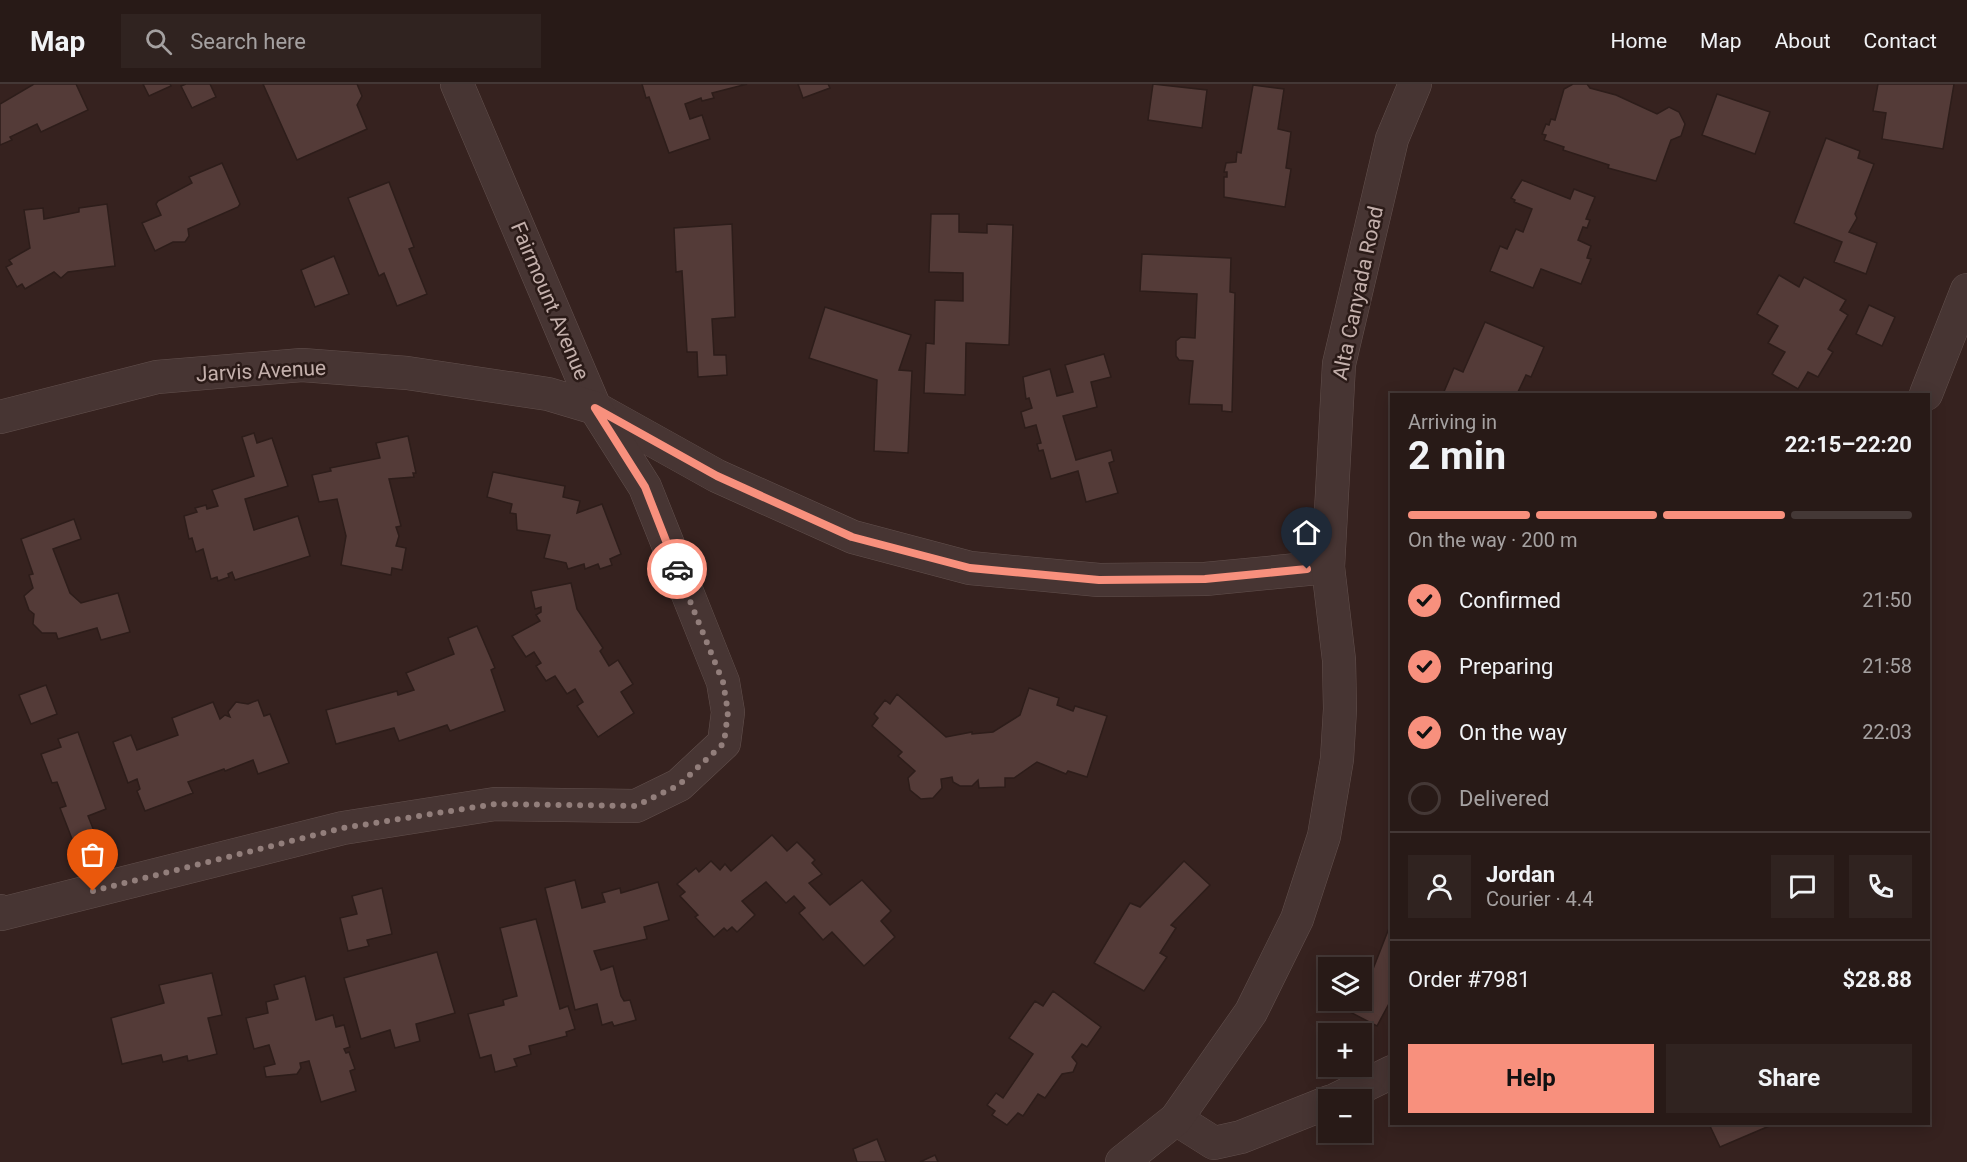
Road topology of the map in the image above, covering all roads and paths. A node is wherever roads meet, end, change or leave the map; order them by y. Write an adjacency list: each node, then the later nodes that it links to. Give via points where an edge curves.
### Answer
1 (457, 84): 5 (street, Fairmount Avenue)
2 (1415, 84): 7 (street, Alta Canyada Road, via 1392,139 1340,364)
3 (1967, 290): 4 (street)
4 (1926, 393)
5 (595, 408): 6 (street, Jarvis Avenue, via 548,394 407,373 302,364 157,377); 7 (street, Fairmount Avenue, via 717,476 852,537 970,568 1099,580 1205,579); 8 (street, via 645,487 723,682 728,712 724,743 679,785 636,806 495,804 343,828 1,914)
6 (0, 417)
7 (1328, 567): 12 (street, Alta Canyada Road, via 1339,660 1340,710 1337,759 1324,836 1297,919 1251,1012)
8 (0, 911)
9 (1390, 1073): 10 (street)
10 (1357, 1089)
11 (1318, 1106): 12 (street, via 1241,1137 1215,1143)
12 (1176, 1119): 13 (street, Alta Canyada Road)
13 (1122, 1162)

